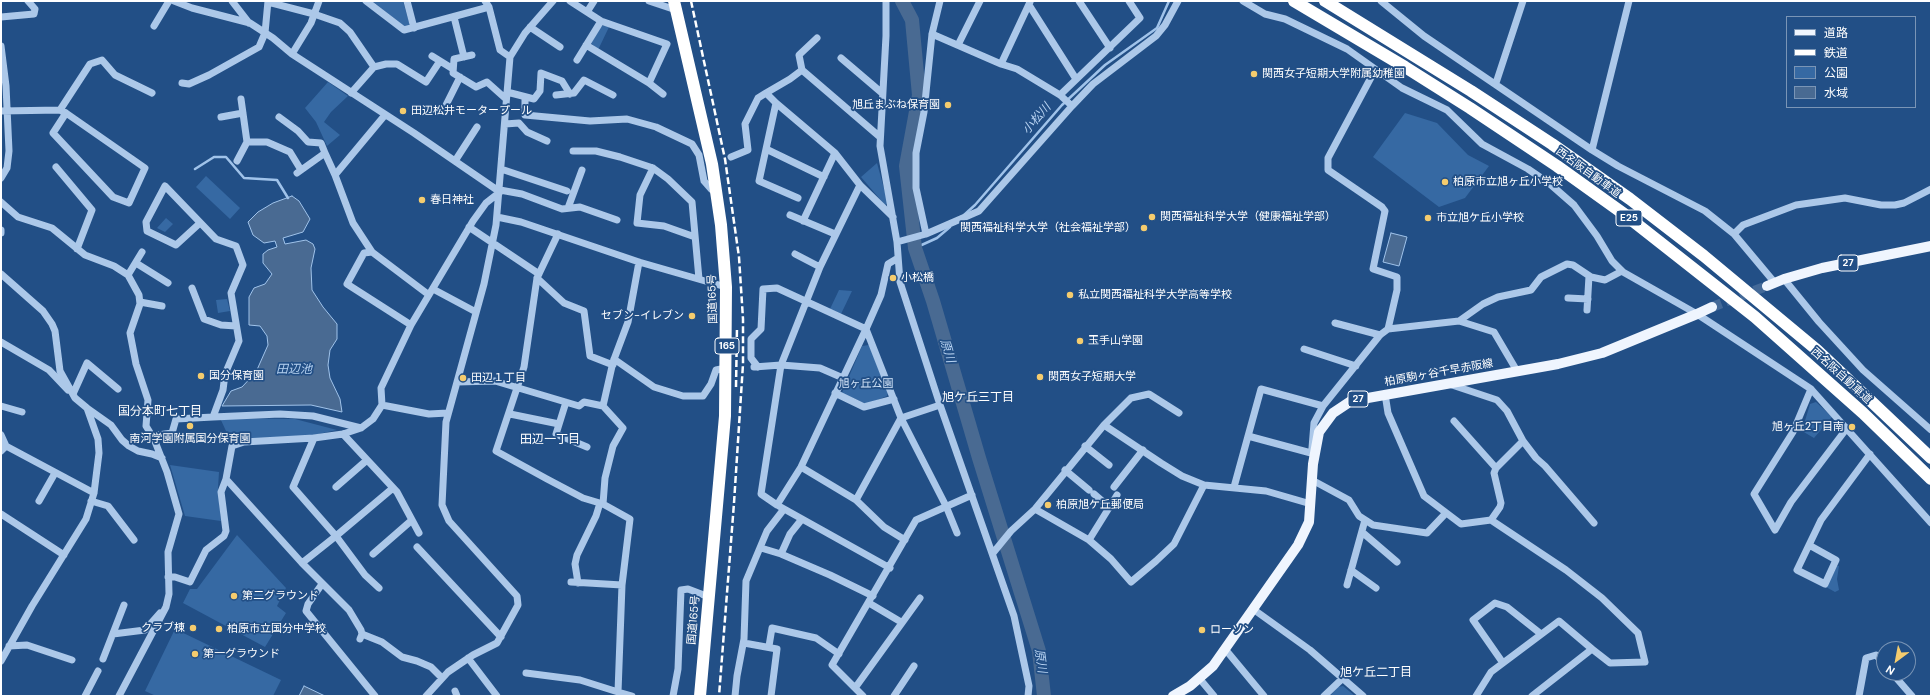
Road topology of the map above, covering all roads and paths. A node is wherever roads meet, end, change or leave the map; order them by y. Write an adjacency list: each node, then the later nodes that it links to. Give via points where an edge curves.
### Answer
1 (28, 1): 30 (street, via 35,9 34,14)
2 (169, 1): 34 (street)
3 (174, 1): 33 (street)
4 (232, 1): 33 (street)
5 (319, 1): 29 (street)
6 (366, 1): 35 (street, via 404,30)
7 (407, 1): 35 (street)
8 (553, 1): 36 (street)
9 (570, 1): 28 (street)
10 (594, 1): 28 (street)
11 (649, 1): 27 (street)
12 (886, 1): 64 (street)
13 (940, 1): 38 (street)
14 (980, 1): 41 (street)
15 (1079, 1): 44 (street)
16 (1129, 1): 44 (street, via 1140,18)
17 (1178, 1): 74 (street, via 1156,36 1093,84)
18 (1243, 1): 55 (street, via 1265,14 1285,19 1347,49)
19 (1294, 1): 218 (highway, 西名阪自動車道 / E25, via 1470,108 1624,214 1755,317 1857,408)
20 (1325, 1): 209 (highway, 西名阪自動車道 / E25, via 1496,107 1642,208 1817,350)
21 (1381, 1): 60 (street, via 1424,36)
22 (1523, 1): 60 (street)
23 (1629, 1): 88 (street)
24 (268, 2): 29 (street); 37 (street)
25 (1030, 3): 51 (street); 57 (street)
26 (487, 4): 31 (street); 47 (street, via 500,50)
27 (675, 6): 106 (highway, 国道165号 / 165, via 711,159)
28 (587, 12): 32 (street)
29 (314, 14): 45 (street); 52 (street, via 340,23 350,32)
30 (1, 17)
31 (454, 17): 35 (street); 53 (street, via 468,56 454,59)
32 (601, 21): 40 (street); 59 (street, via 667,44)
33 (249, 23): 37 (street)
34 (154, 26)
35 (414, 28)
36 (530, 28): 43 (street); 47 (street)
37 (265, 32): 45 (street); 58 (street, via 259,47 189,84)
38 (932, 34): 41 (street); 120 (street, via 924,112 916,153 916,188)
39 (818, 38): 54 (street, via 799,55)
40 (586, 45): 49 (street); 59 (street)
41 (958, 45): 51 (street)
42 (1, 46): 76 (street, via 6,86)
43 (560, 47)
44 (1110, 48): 57 (street)
45 (292, 54): 62 (street)
46 (432, 56): 50 (street)
47 (510, 57): 70 (street)
48 (841, 58): 64 (street)
49 (577, 60)
50 (440, 61): 52 (street, via 426,82 396,64); 53 (street)
51 (1001, 64): 69 (street, via 1017,69)
52 (374, 67): 62 (street)
53 (453, 69): 56 (street, via 453,73)
54 (802, 70): 63 (street); 84 (street)
55 (1376, 70): 133 (street, via 1402,88 1447,110 1482,144 1528,168 1550,184 1574,205 1612,261); 158 (street, via 1328,158 1328,170 1385,211 1373,269 1397,277 1397,290)
56 (460, 77): 70 (street, via 476,87 487,82); 75 (street)
57 (1076, 79): 69 (street)
58 (182, 83)
59 (649, 83): 67 (street)
60 (1496, 83): 88 (street)
61 (152, 93): 77 (street, via 115,75 102,60 90,64)
62 (351, 93): 79 (street)
63 (766, 93): 73 (street); 92 (street, via 758,98 745,124 748,150)
64 (882, 93): 84 (street)
65 (570, 94): 66 (street, via 574,93 584,80); 68 (street); 71 (street, via 562,81 541,73 540,91 534,99)
66 (613, 94)
67 (663, 94)
68 (556, 95)
69 (1060, 95): 74 (street)
70 (507, 96): 71 (street); 82 (street)
71 (525, 97): 106 (street, via 525,115 590,121 627,118 656,127 692,144 699,155 704,181)
72 (241, 99): 78 (street)
73 (776, 103): 87 (street); 91 (street)
74 (1072, 106): 120 (street, via 980,211)
75 (444, 109)
76 (4, 111): 77 (street); 101 (street, via 9,151 7,168)
77 (63, 112): 77 (street, via 53,133 113,197 128,203 145,168)
78 (243, 113): 81 (street); 86 (street)
79 (385, 115): 94 (street); 99 (street)
80 (279, 117): 90 (street, via 308,142 321,143)
81 (221, 118)
82 (505, 124): 85 (street, via 519,123 527,132); 97 (street)
83 (477, 127): 94 (street)
84 (880, 137): 112 (street)
85 (547, 141)
86 (247, 142): 90 (street, via 266,142 290,152 299,171); 93 (street)
87 (766, 149): 100 (street); 107 (street, via 759,181)
88 (1592, 150): 119 (street, via 1705,211)
89 (573, 151): 96 (street, via 596,151)
90 (325, 153): 99 (street)
91 (835, 153): 100 (street); 102 (street)
92 (731, 157)
93 (237, 161)
94 (455, 161): 104 (street)
95 (56, 168): 125 (street, via 91,206 92,210)
96 (653, 168): 121 (street, via 692,202); 121 (street, via 640,195 637,223 664,226)
97 (501, 169): 104 (street); 105 (street)
98 (582, 170): 109 (street)
99 (335, 175): 127 (street, via 353,223)
100 (824, 177): 114 (street)
101 (1, 178)
102 (860, 185): 112 (street); 118 (street)
103 (1931, 189): 119 (street, via 1895,205 1845,198 1796,204 1743,225)
104 (500, 191): 109 (street, via 522,194 562,209); 111 (street); 116 (street, via 486,203)
105 (567, 191)
106 (716, 193): 141 (highway, 国道165号 / 165)
107 (798, 198)
108 (1, 202): 125 (street, via 18,217 52,228)
109 (568, 208): 113 (street, via 580,207)
110 (790, 215): 114 (street)
111 (497, 217): 117 (street); 123 (street)
112 (893, 218): 122 (street)
113 (617, 220)
114 (803, 221): 118 (street)
115 (200, 223): 115 (street, via 165,186 146,222 147,231 176,245); 156 (street, via 216,239 236,246 242,265 231,293)
116 (469, 227): 123 (street); 143 (street)
117 (558, 234): 130 (street); 136 (street)
118 (835, 234): 132 (street)
119 (1734, 234): 140 (street)
120 (923, 235): 122 (street)
121 (695, 237): 138 (street)
122 (900, 242): 129 (street)
123 (492, 243): 136 (street); 151 (street)
124 (1931, 246): 140 (main road, 27, via 1822,268)
125 (77, 249): 135 (street)
126 (142, 252): 131 (street)
127 (372, 252): 143 (street); 155 (street, via 364,254 347,284)
128 (795, 254): 132 (street)
129 (898, 258): 157 (street, via 888,264 881,295); 179 (street, via 900,282)
130 (639, 262): 138 (street); 162 (street, via 628,322)
131 (136, 263): 135 (street); 139 (street)
132 (820, 267): 146 (street)
133 (1622, 271): 137 (street, via 1605,280); 152 (street)
134 (1, 274): 175 (street, via 43,311 52,324 56,331 60,372)
135 (128, 275): 147 (street, via 140,295)
136 (538, 276): 162 (street, via 564,303 584,311 590,356); 171 (street)
137 (1589, 276): 145 (street); 153 (street, via 1567,264 1541,277 1531,290 1498,297 1483,304)
138 (699, 279): 141 (street)
139 (168, 283)
140 (1775, 283): 195 (street, via 1819,322 1863,370)
141 (726, 287): 165 (highway, 国道165号 / 165)
142 (192, 288): 156 (street, via 204,319 220,325)
143 (431, 292): 151 (street); 155 (street)
144 (1568, 298): 145 (street)
145 (1588, 299): 150 (street)
146 (806, 300): 157 (street); 163 (street); 163 (street, via 777,288 763,289 761,329 751,339 751,358 756,367)
147 (140, 302): 148 (street); 200 (street, via 130,333 136,364 148,400 146,426)
148 (162, 306)
149 (1712, 307): 152 (main road, 柏原駒ヶ谷千早赤阪線 / 27)
150 (1587, 310)
151 (476, 312): 168 (street)
152 (1697, 314): 166 (main road, 柏原駒ヶ谷千早赤阪線 / 27, via 1602,353); 172 (street)
153 (1459, 322): 158 (street); 166 (street, via 1494,332)
154 (1335, 323): 159 (street)
155 (411, 325): 178 (street, via 381,388)
156 (236, 326): 188 (street, via 239,341 224,374 223,390)
157 (866, 329): 167 (street); 176 (street)
158 (1388, 329): 159 (street)
159 (1380, 335): 164 (street)
160 (1, 342): 175 (street, via 49,370)
161 (1304, 349): 164 (street)
162 (614, 362): 165 (street, via 654,388 683,396 703,396 716,370); 181 (street)
163 (781, 365): 167 (street, via 820,368); 233 (street, via 761,494)
164 (1356, 366): 182 (street)
165 (726, 368): 271 (highway, 国道165号 / 165, via 725,416)
166 (1517, 371): 169 (main road, 柏原駒ヶ谷千早赤阪線 / 27)
167 (843, 378): 173 (street)
168 (457, 382): 171 (street, via 495,381); 185 (street)
169 (1448, 383): 174 (main road, 柏原駒ヶ谷千早赤阪線 / 27); 201 (street, via 1497,400 1507,411)
170 (118, 389): 175 (street, via 87,363)
171 (518, 389): 177 (street); 187 (street)
172 (1811, 389): 194 (street); 194 (street, via 1794,432 1754,494 1775,530 1791,502)
173 (835, 394): 176 (street, via 864,407); 213 (street)
174 (1385, 394): 211 (main road, 柏原駒ヶ谷千早赤阪線 / 27, via 1351,401 1333,413 1319,432); 238 (street, via 1388,413 1424,496)
175 (74, 396): 183 (street)
176 (894, 399): 189 (street)
177 (566, 402): 181 (street, via 579,406 584,402); 191 (street)
178 (382, 405): 185 (street, via 429,414); 193 (street, via 373,419)
179 (940, 405): 189 (street); 226 (street)
180 (1, 406): 184 (street)
181 (602, 406): 231 (street, via 623,428 614,446)
182 (1323, 406): 198 (street, via 1261,389); 206 (street, via 1314,423)
183 (87, 408): 208 (street, via 111,425 129,446); 225 (street, via 98,439 99,453)
184 (22, 412)
185 (448, 413): 280 (street, via 442,506 448,521 517,596 518,606)
186 (1179, 413): 192 (street, via 1149,394 1131,398)
187 (510, 414): 191 (street); 231 (street, via 496,451)
188 (213, 417): 193 (street, via 280,414 313,416); 200 (street, via 176,419 172,433)
189 (901, 418): 228 (street); 234 (street)
190 (1454, 420): 214 (street)
191 (559, 424): 203 (street, via 556,434)
192 (1104, 425): 202 (street); 205 (street)
193 (361, 428): 196 (street)
194 (1847, 428): 207 (street)
195 (1931, 430)
196 (343, 434): 199 (street); 210 (street)
197 (1, 435): 204 (street)
198 (1248, 436): 206 (street); 223 (street)
199 (314, 438): 217 (street, via 244,442 232,446); 249 (street, via 293,487)
200 (154, 439): 208 (street)
201 (1523, 441): 214 (street); 244 (street)
202 (1085, 446): 212 (street); 215 (street)
203 (588, 447)
204 (4, 449): 216 (street)
205 (1143, 450): 220 (street, via 1182,476); 222 (street)
206 (1311, 454): 211 (street)
207 (1870, 454): 245 (street); 253 (street, via 1821,520)
208 (162, 458): 264 (street, via 179,514 168,552)
209 (1931, 458)
210 (367, 460): 221 (street); 224 (street)
211 (1313, 464): 219 (main road, 柏原駒ヶ谷千早赤阪線 / 27)
212 (1109, 465)
213 (801, 467): 228 (street); 233 (street)
214 (1496, 468): 243 (street, via 1494,473 1500,507)
215 (1065, 470): 235 (street); 237 (street)
216 (55, 473): 225 (street); 229 (street)
217 (226, 479): 261 (street); 264 (street, via 221,492 226,531 224,536 206,550 190,582)
218 (1931, 479)
219 (1312, 480): 232 (main road, 柏原駒ヶ谷千早赤阪線 / 27); 242 (street, via 1349,500 1359,516)
220 (1204, 485): 223 (street); 252 (street, via 1174,544 1130,582 1111,559)
221 (336, 487)
222 (1114, 487)
223 (1234, 487): 232 (street, via 1266,491)
224 (393, 488): 241 (street); 249 (street)
225 (94, 493): 230 (street)
226 (972, 495): 234 (street); 256 (street)
227 (1117, 495): 235 (street)
228 (856, 500): 251 (street, via 884,527)
229 (39, 501)
230 (92, 501): 250 (street, via 108,506); 259 (street, via 86,519)
231 (601, 504): 266 (street, via 630,519); 266 (street, via 577,555 575,582)
232 (1311, 504): 276 (main road, 柏原駒ヶ谷千早赤阪線 / 27, via 1309,522 1298,546)
233 (777, 505): 236 (street)
234 (946, 506): 248 (street); 251 (street, via 916,520)
235 (1109, 507): 252 (street)
236 (784, 509): 240 (street); 255 (street, via 767,531)
237 (1035, 509): 252 (street); 256 (street)
238 (1446, 513): 242 (street, via 1427,534 1373,525); 243 (street, via 1461,524)
239 (1, 514): 259 (street)
240 (802, 519): 258 (street, via 790,534); 262 (street)
241 (412, 520): 247 (street); 257 (street)
242 (1365, 520): 246 (street)
243 (1491, 520): 285 (street, via 1566,570 1624,617 1638,633 1645,662 1610,663)
244 (1594, 523)
245 (1931, 523)
246 (1362, 532): 260 (street); 263 (street)
247 (419, 533)
248 (957, 533)
249 (336, 536): 261 (street); 268 (street, via 365,575)
250 (134, 540)
251 (905, 540): 262 (street)
252 (1089, 540)
253 (1809, 545): 253 (street, via 1797,570 1825,584 1836,560)
254 (417, 547): 280 (street)
255 (761, 548): 258 (street); 281 (street, via 746,581)
256 (995, 550): 314 (street, via 1001,582 1014,616)
257 (373, 554)
258 (781, 554): 270 (street, via 830,574)
259 (64, 555): 282 (street)
260 (1397, 562)
261 (302, 563): 265 (street)
262 (890, 568): 270 (street)
263 (1351, 570): 267 (street); 269 (street)
264 (168, 577): 275 (street, via 169,594)
265 (322, 584): 296 (street, via 349,610 361,636 382,642 402,657 417,660 431,667); 304 (street, via 306,611)
266 (622, 585): 301 (street)
267 (1347, 585)
268 (379, 588)
269 (1376, 588)
270 (873, 596): 273 (street)
271 (709, 597): 308 (street, via 688,589 681,590 678,669); 309 (highway, 国道165号 / 165)
272 (920, 598): 277 (street)
273 (869, 603): 277 (street); 286 (street)
274 (124, 604): 278 (street)
275 (166, 607): 278 (street, via 145,630); 303 (street)
276 (1254, 609): 284 (main road, 柏原駒ヶ谷千早赤阪線 / 27); 298 (street, via 1310,650)
277 (901, 622): 300 (street)
278 (113, 634): 289 (street)
279 (1541, 634): 285 (street, via 1559,621); 292 (street); 292 (street, via 1507,607 1495,603 1473,620)
280 (501, 637): 288 (street, via 497,642)
281 (744, 643): 283 (street); 310 (street)
282 (9, 646): 290 (street); 291 (street, via 27,645)
283 (768, 646): 286 (street, via 772,628 816,638); 311 (street, via 777,649)
284 (1225, 649): 297 (main road, 柏原駒ヶ谷千早赤阪線 / 27, via 1213,666); 317 (street)
285 (1592, 649): 321 (street)
286 (839, 654): 300 (street, via 832,665)
287 (1876, 655): 322 (street, via 1866,658)
288 (468, 658): 296 (street); 306 (street)
289 (104, 659)
290 (1, 660)
291 (72, 660)
292 (1503, 663): 320 (street, via 1491,672)
293 (914, 666): 313 (street)
294 (98, 671): 302 (street)
295 (526, 673): 301 (street, via 580,680)
296 (442, 678): 305 (street)
297 (1200, 678): 315 (main road, 柏原駒ヶ谷千早赤阪線 / 27); 316 (street)
298 (1342, 678): 318 (street); 319 (street)
299 (1899, 681): 323 (street)
300 (856, 688): 312 (street)
301 (618, 692): 307 (street)
302 (85, 696)
303 (119, 696)
304 (376, 696)
305 (426, 696)
306 (497, 696)
307 (632, 696)
308 (673, 696)
309 (700, 696)
310 (736, 696)
311 (770, 696)
312 (863, 696)
313 (894, 696)
314 (1028, 696)
315 (1173, 696)
316 (1214, 696)
317 (1264, 696)
318 (1324, 696)
319 (1362, 696)
320 (1476, 696)
321 (1532, 696)
322 (1859, 696)
323 (1912, 696)

